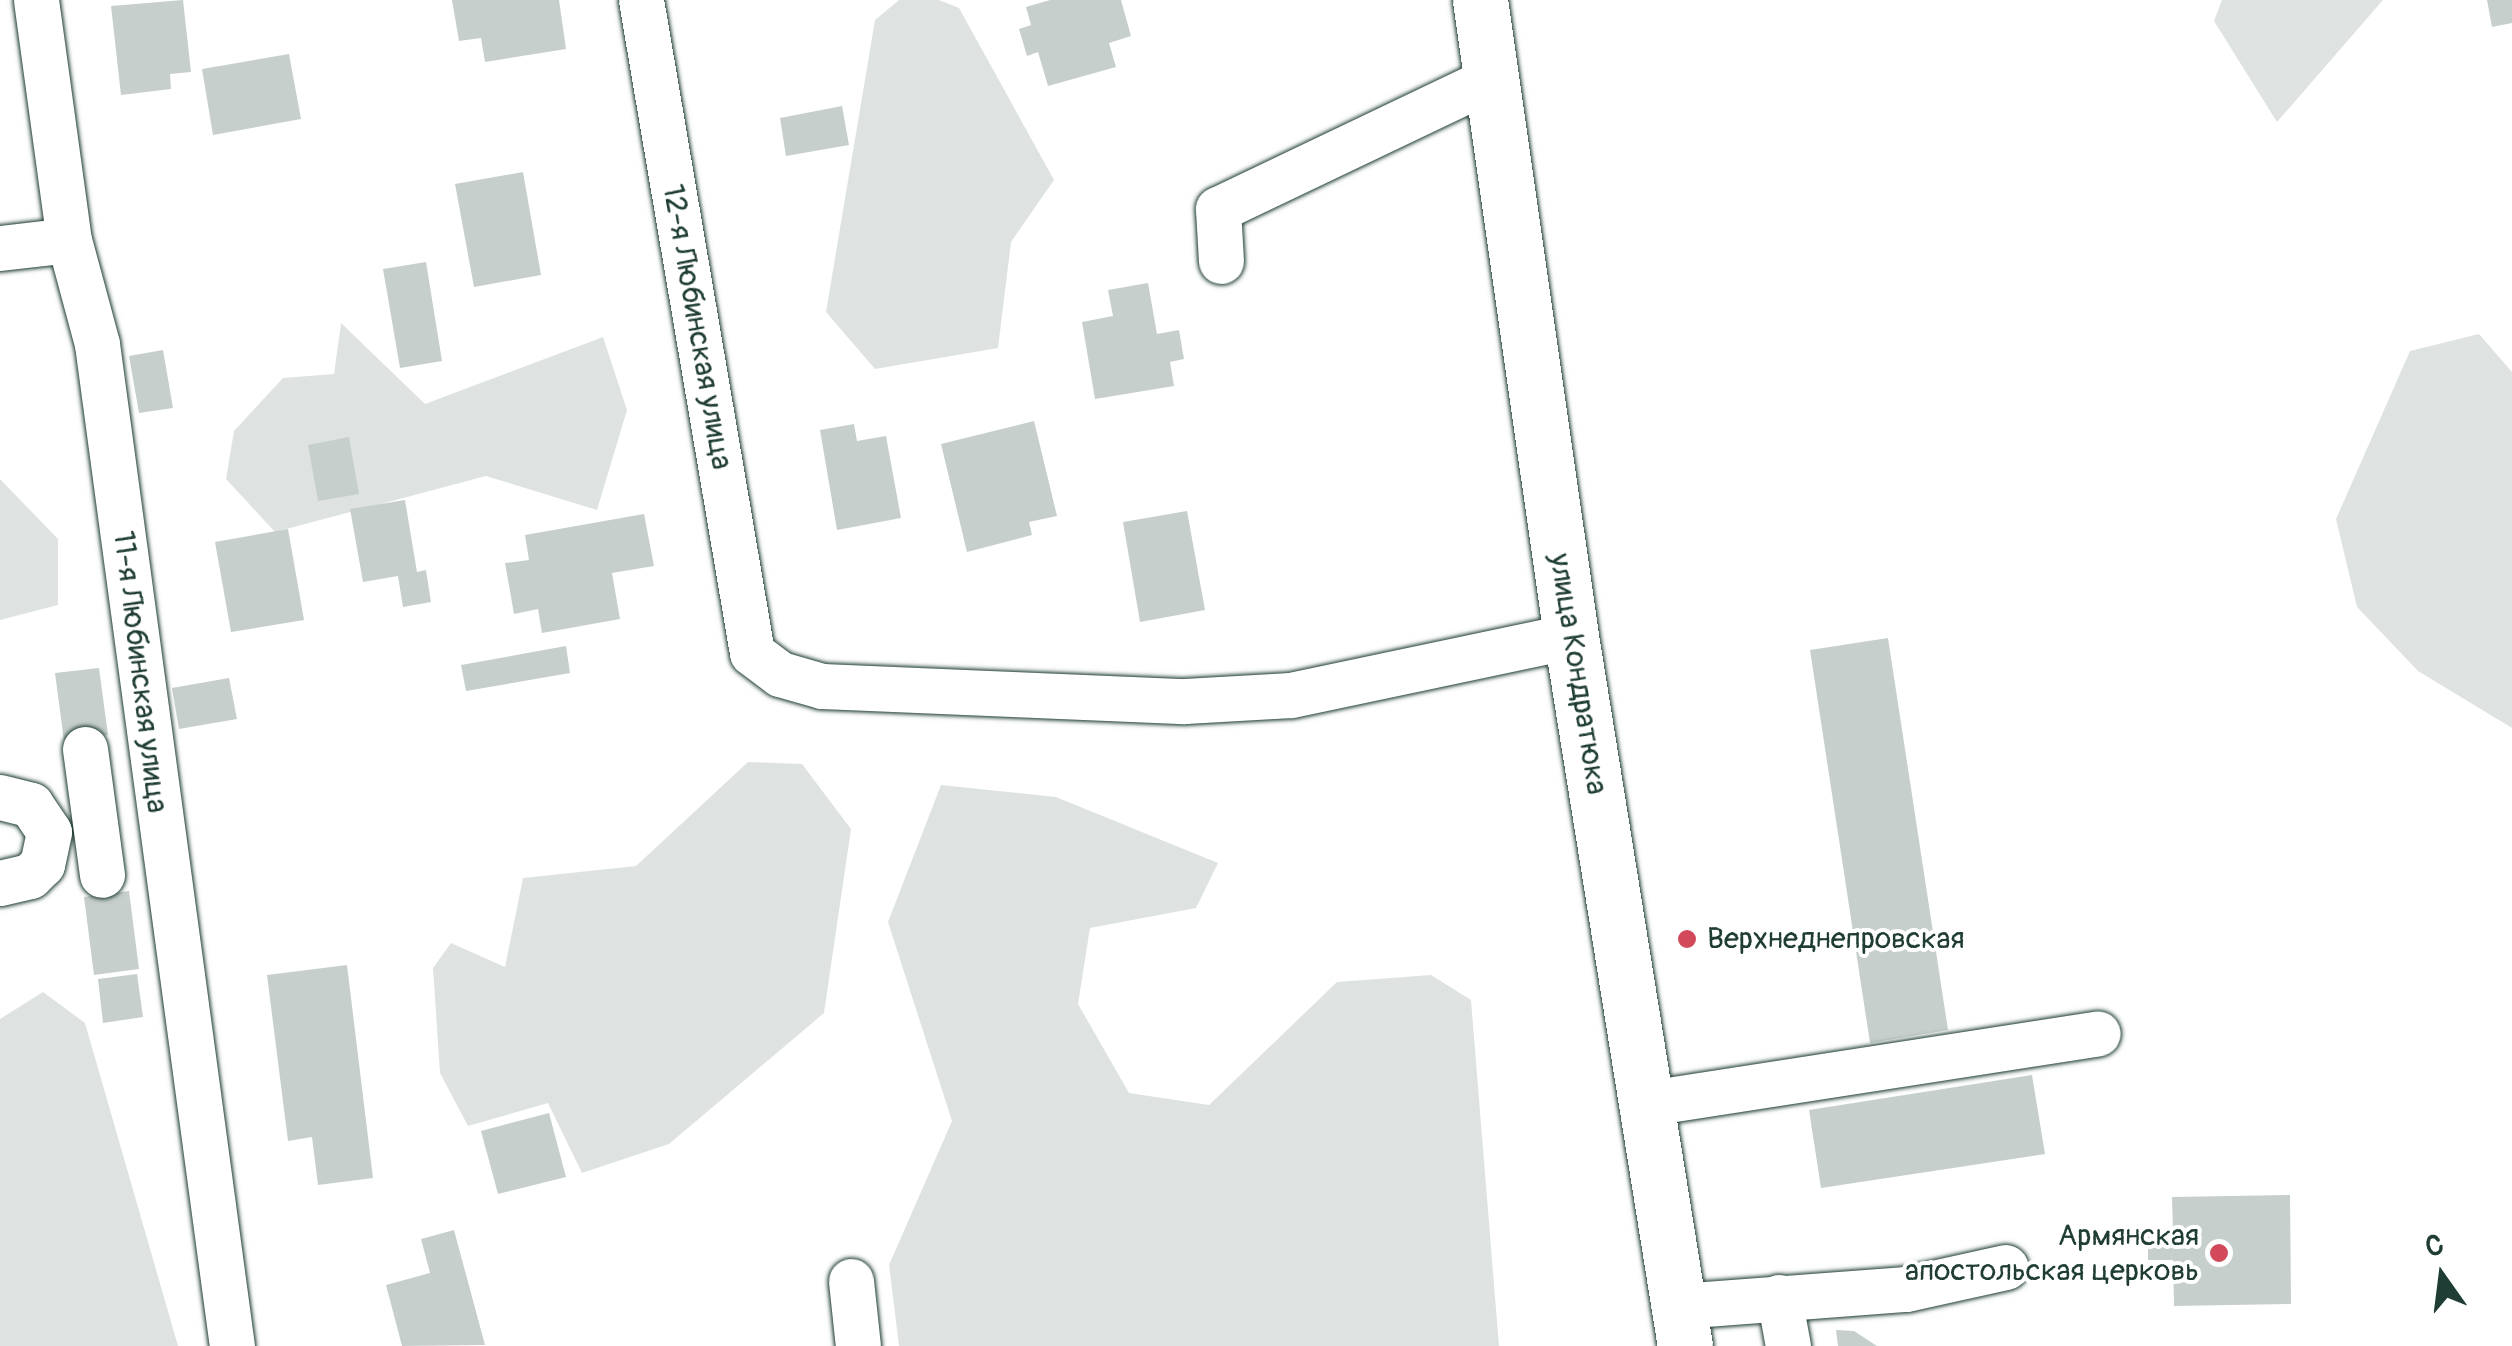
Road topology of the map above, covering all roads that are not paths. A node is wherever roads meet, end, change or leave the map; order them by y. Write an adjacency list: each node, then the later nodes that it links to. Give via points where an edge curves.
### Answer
1 (36, 0): 5 (street, 11-я Любинская улица)
2 (641, 0): 8 (street, 12-я Любинская улица, via 752,653 780,674 822,686 1185,701 1292,696)
3 (1480, 0): 4 (main road, улица Кондратюка)
4 (1491, 79): 7 (street, via 1218,209); 8 (main road, улица Кондратюка)
5 (69, 240): 6 (street); 11 (street, 11-я Любинская улица, via 97,344)
6 (0, 248)
7 (1222, 261)
8 (1571, 636): 17 (main road, улица Кондратюка)
9 (85, 749): 12 (street)
10 (0, 798): 13 (street, via 30,804)
11 (159, 818): 12 (street); 22 (street, 11-я Любинская улица)
12 (95, 826): 13 (street); 14 (street)
13 (49, 832): 15 (street, via 42,864 30,876)
14 (102, 875)
15 (0, 883)
16 (2098, 1032): 17 (street)
17 (1648, 1102): 21 (main road, улица Кондратюка)
18 (2006, 1267): 20 (street, via 1906,1289)
19 (850, 1280): 23 (street)
20 (1780, 1297): 21 (street); 24 (street)
21 (1682, 1326)
22 (232, 1346)
23 (858, 1346)
24 (1788, 1346)

